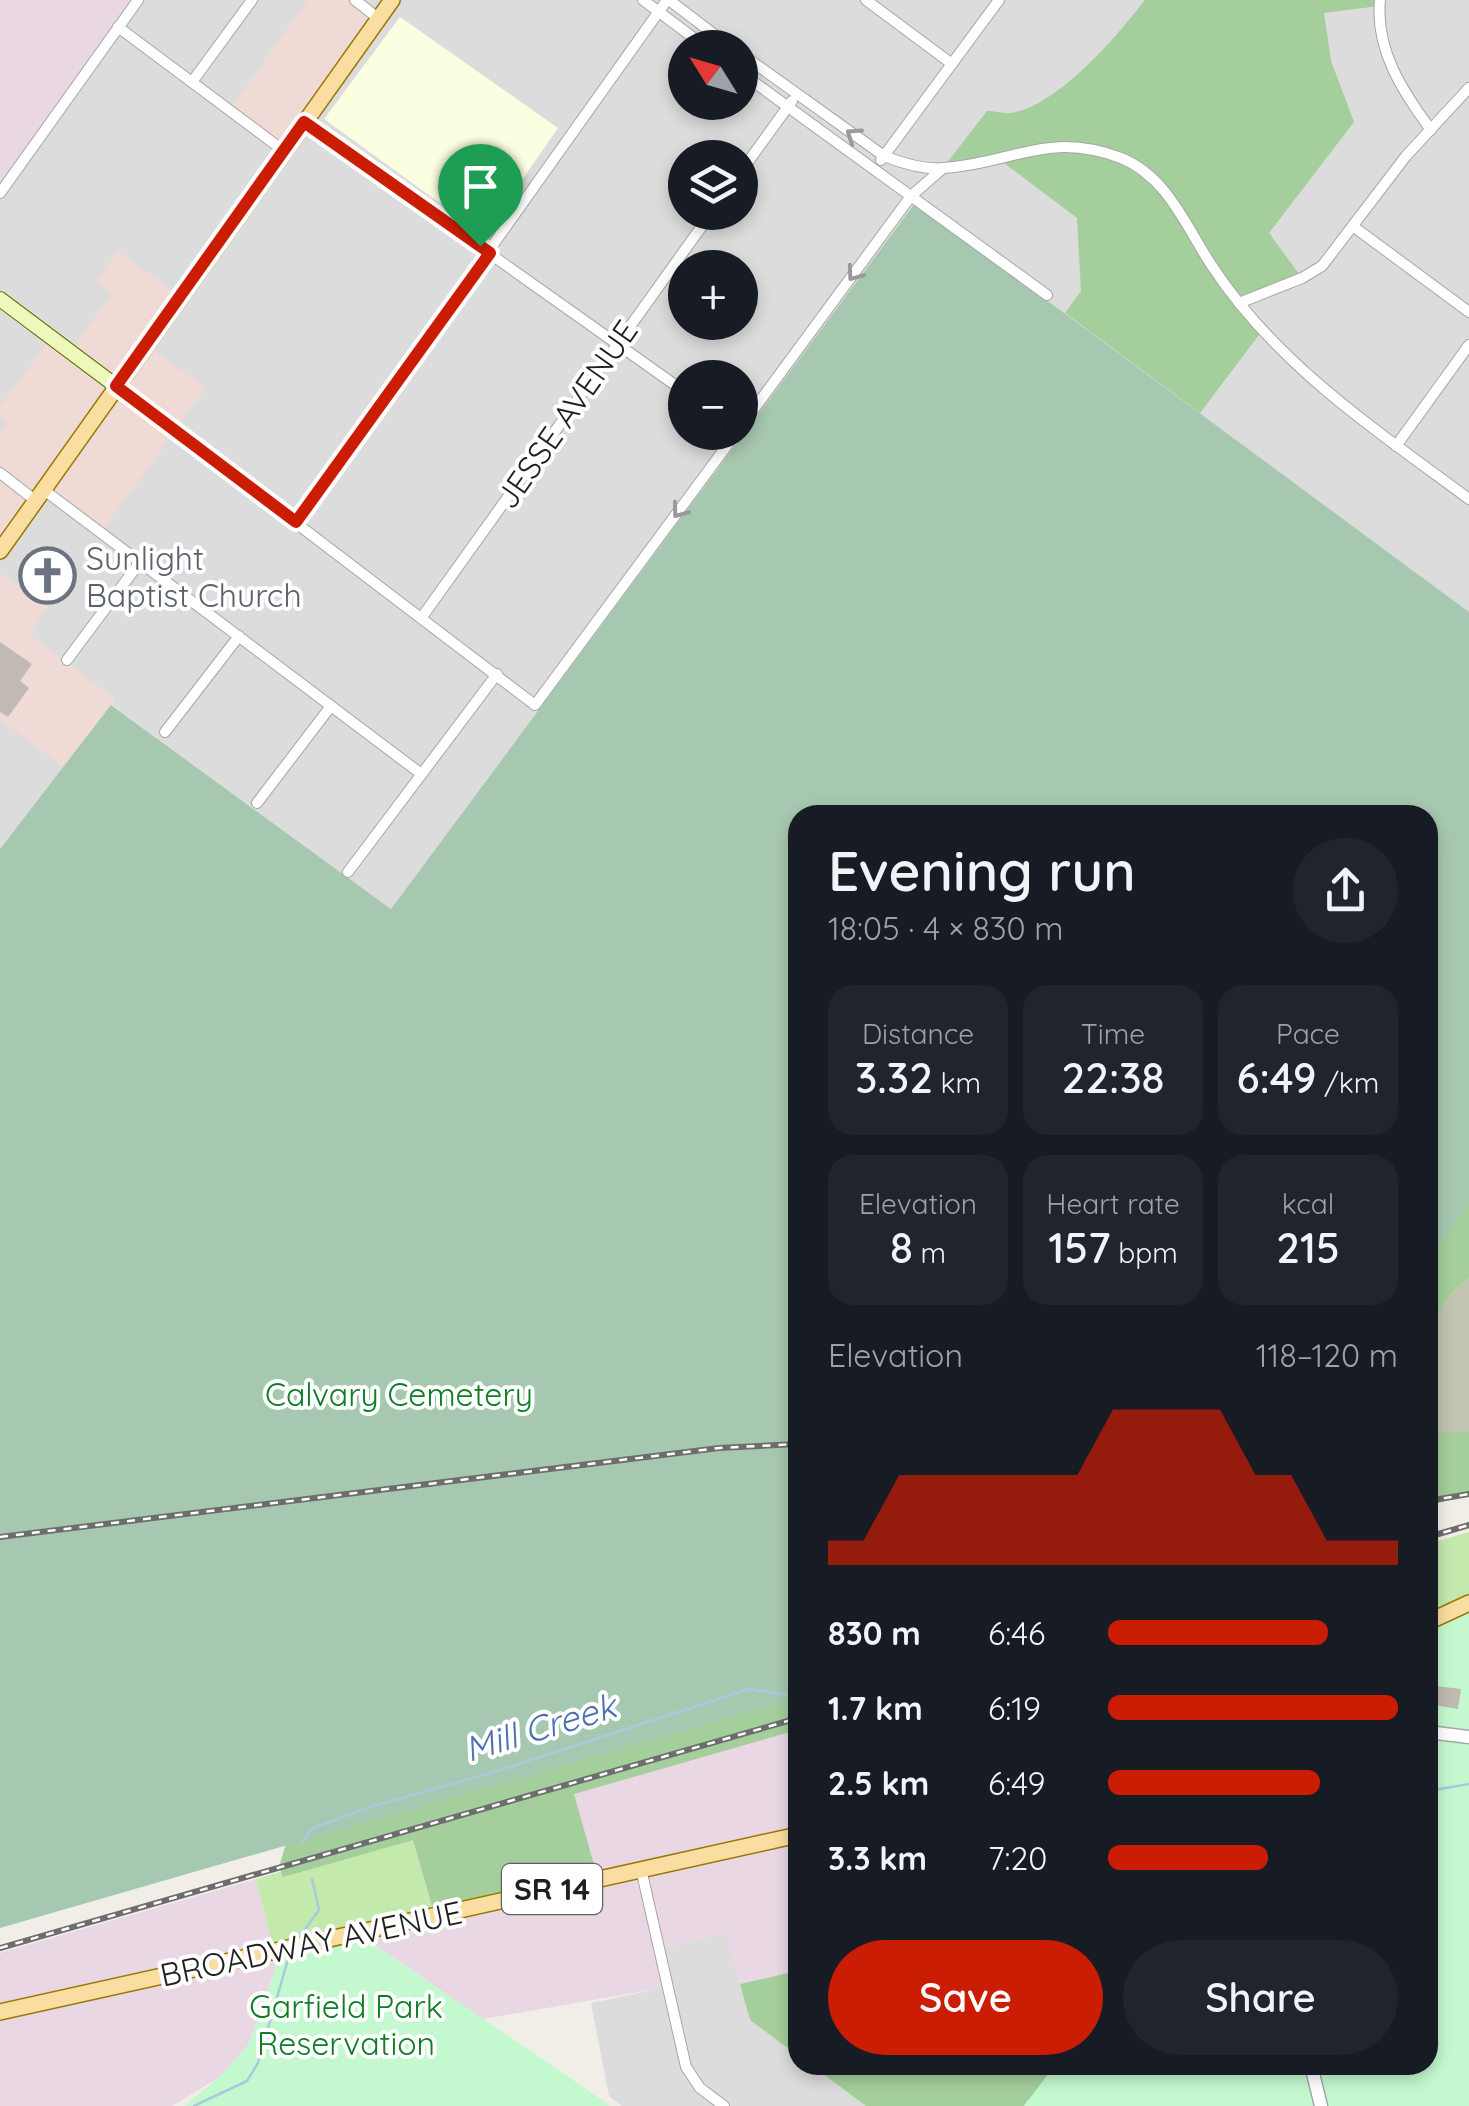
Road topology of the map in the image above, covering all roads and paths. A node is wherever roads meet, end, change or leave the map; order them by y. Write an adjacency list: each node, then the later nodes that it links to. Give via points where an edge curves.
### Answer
1 (138, 0): 12 (street)
2 (252, 0): 17 (street)
3 (354, 0): 11 (street)
4 (392, 0): 11 (main road)
5 (643, 0): 10 (street)
6 (668, 0): 10 (street); 14 (street)
7 (866, 0): 15 (street)
8 (999, 0): 15 (street)
9 (1380, 0): 23 (street, via 1386,52 1400,88)
10 (658, 11): 13 (street); 33 (street)
11 (379, 18): 22 (main road)
12 (118, 26): 17 (street); 29 (street)
13 (684, 30)
14 (708, 30)
15 (952, 64): 26 (street)
16 (758, 68): 20 (street)
17 (192, 82): 25 (street)
18 (758, 85): 21 (street)
19 (1469, 88): 23 (street)
20 (796, 96): 21 (street); 26 (street, one-way to 20)
21 (788, 106): 24 (street); 28 (street)
22 (304, 122): 25 (main road); 33 (street)
23 (1431, 130): 31 (street)
24 (758, 148)
25 (284, 152): 41 (main road)
26 (884, 156): 27 (street); 28 (street)
27 (942, 169): 30 (street); 36 (street, via 1044,146 1120,158 1142,168 1179,209)
28 (874, 170): 30 (street)
29 (0, 193)
30 (912, 196): 34 (street); 42 (street, one-way to 42)
31 (1354, 227): 36 (street, via 1322,266); 37 (street)
32 (699, 230): 38 (street, JESSE AVENUE)
33 (490, 253): 38 (street); 48 (street)
34 (1047, 295)
35 (0, 299): 41 (main road)
36 (1239, 303): 43 (street, via 1272,343)
37 (1469, 312)
38 (616, 344): 40 (street); 51 (street, JESSE AVENUE)
39 (1469, 345): 43 (street)
40 (668, 380)
41 (116, 386): 46 (main road); 48 (street)
42 (758, 403)
43 (1396, 446): 47 (street)
44 (723, 450): 54 (street, one-way to 54, via 535,706)
45 (0, 473): 46 (street)
46 (40, 495): 49 (main road); 50 (street)
47 (1469, 499)
48 (296, 522): 51 (street)
49 (0, 550)
50 (140, 562): 52 (street); 53 (street)
51 (422, 617): 54 (street)
52 (238, 636): 55 (street); 56 (street)
53 (67, 660)
54 (497, 674): 57 (street)
55 (331, 706): 57 (street); 58 (street)
56 (166, 732)
57 (420, 772): 59 (street)
58 (256, 803)
59 (348, 872)
60 (1469, 1602): 61 (main road)
61 (1438, 1617)
62 (1438, 1733): 63 (street)
63 (1469, 1737)
64 (788, 1837): 65 (main road, BROADWAY AVENUE / SR 14)
65 (641, 1869): 66 (main road, BROADWAY AVENUE / SR 14); 68 (street, via 686,2068)
66 (0, 2012)
67 (1313, 2075): 69 (street)
68 (724, 2106)
69 (1321, 2106)

